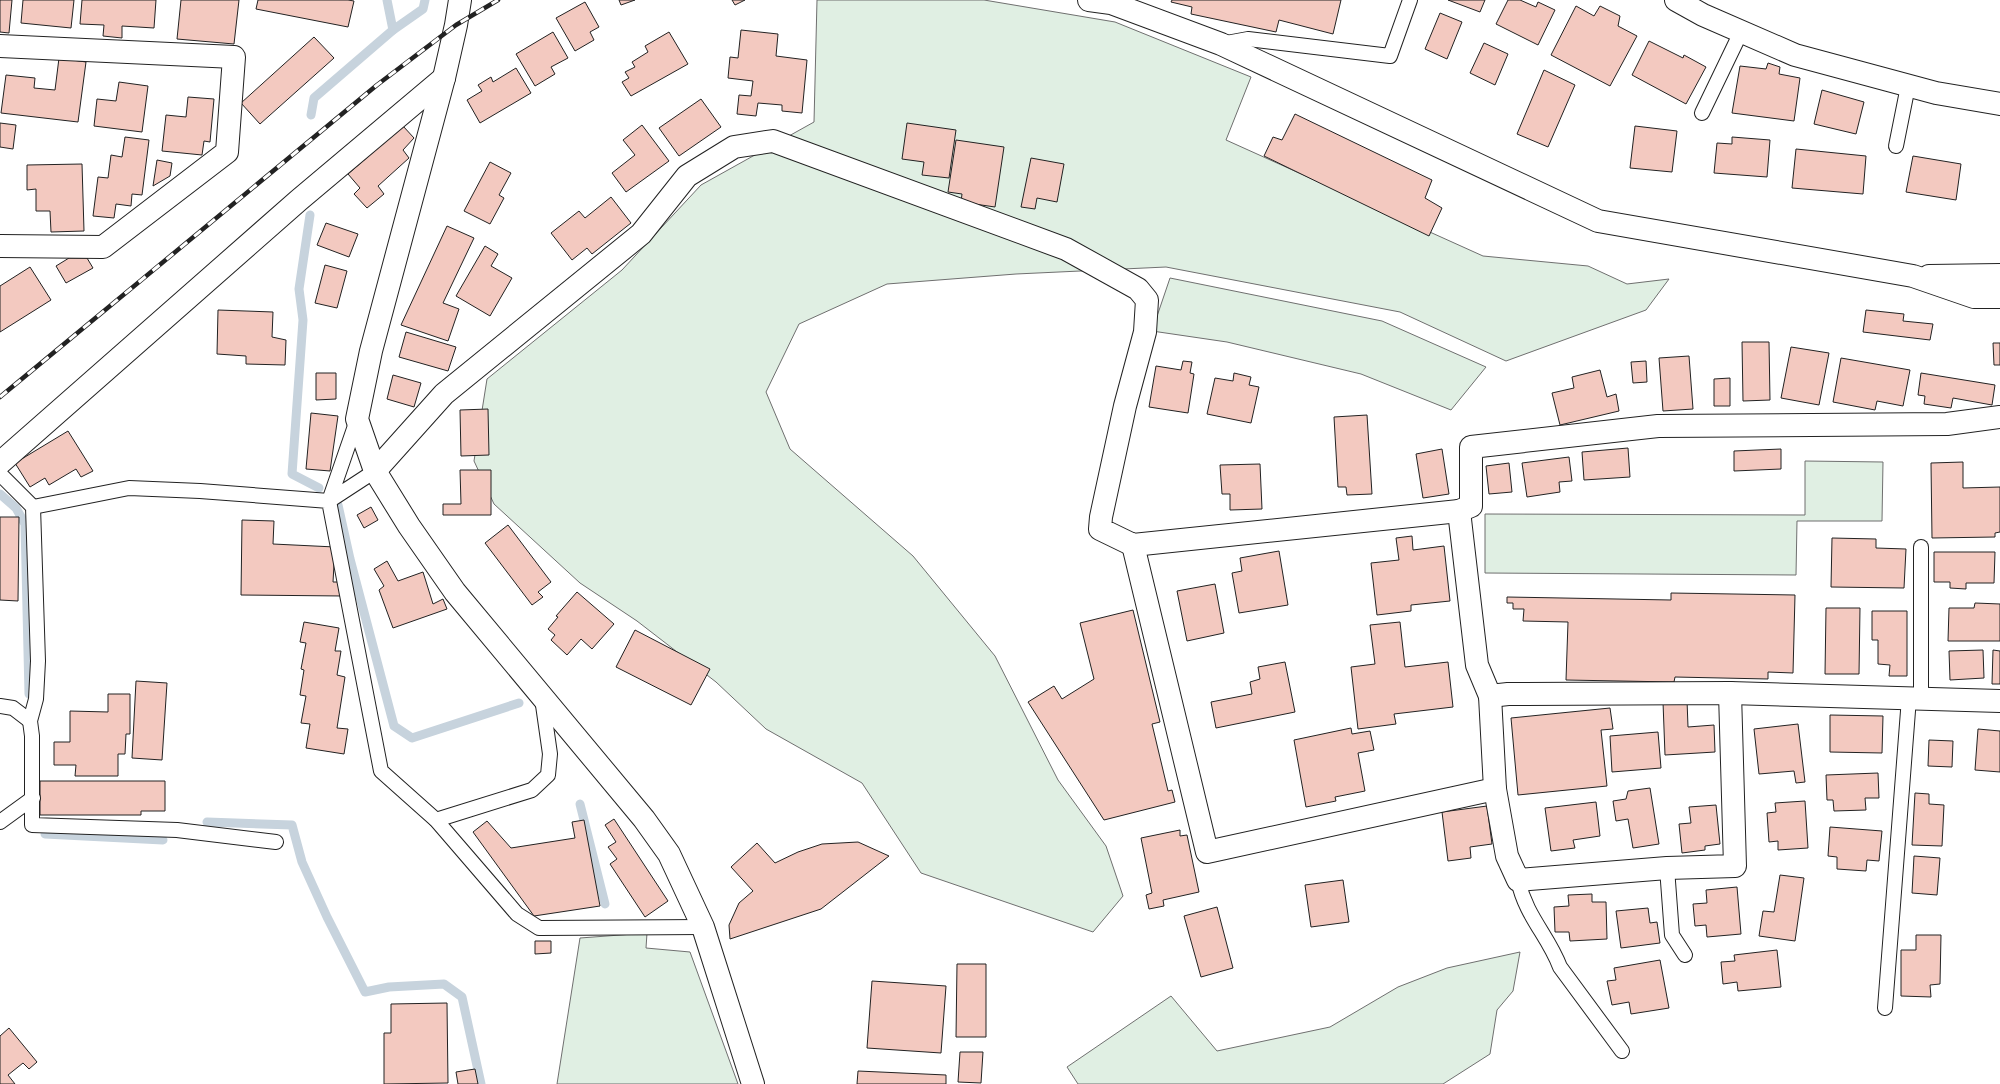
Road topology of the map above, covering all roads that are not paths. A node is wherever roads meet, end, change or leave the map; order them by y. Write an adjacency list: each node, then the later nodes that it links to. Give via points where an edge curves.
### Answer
1 (460, 0): 8 (street)
2 (1089, 0): 6 (street, via 1111,3)
3 (1410, 0): 6 (lane, via 1390,56 1248,39)
4 (1676, 0): 5 (street, via 1703,16)
5 (1740, 32): 9 (street, via 1795,55); 11 (lane)
6 (1221, 44): 15 (street, via 1598,221)
7 (0, 46): 13 (street, via 234,57 227,152 103,246)
8 (444, 78): 18 (street, via 371,351); 19 (street, via 299,200)
9 (1908, 86): 10 (street); 12 (lane)
10 (2000, 104)
11 (1702, 113)
12 (1896, 146)
13 (0, 246)
14 (2000, 275): 15 (street)
15 (1913, 276): 16 (street, via 1974,297)
16 (2000, 297)
17 (2000, 417): 24 (street, via 1947,424 1658,426 1471,447 1471,506)
18 (357, 420): 20 (street); 22 (lane)
19 (0, 463)
20 (375, 471): 22 (lane); 25 (street, via 444,394 641,234 687,176 734,147 773,141 1066,249 1138,289 1147,300 1145,332 1125,406 1100,529); 28 (street, via 455,592)
21 (0, 474): 23 (lane)
22 (329, 501): 23 (lane, via 128,488); 36 (lane, via 381,771)
23 (33, 507): 33 (lane, via 38,661 36,699)
24 (1459, 511): 25 (street); 29 (street, via 1477,665)
25 (1133, 545): 34 (street, via 1207,852)
26 (1921, 547): 30 (lane)
27 (1730, 693): 29 (street); 30 (street); 39 (street, via 1735,866)
28 (541, 695): 36 (lane, via 550,754 548,775 532,790); 41 (street, via 670,854)
29 (1490, 696): 34 (street)
30 (1915, 698): 31 (street); 43 (lane)
31 (2000, 701)
32 (0, 706): 33 (lane, via 13,708)
33 (30, 721): 35 (lane)
34 (1496, 789): 40 (street, via 1507,856)
35 (33, 798): 37 (lane); 38 (lane, via 32,825 177,830)
36 (436, 820): 41 (lane, via 517,914 539,928)
37 (0, 822)
38 (276, 842)
39 (1667, 868): 40 (street); 42 (lane, via 1672,935)
40 (1518, 880): 44 (lane, via 1527,910 1556,956 1560,967)
41 (703, 927): 45 (street)
42 (1685, 955)
43 (1885, 1008)
44 (1622, 1051)
45 (753, 1084)

